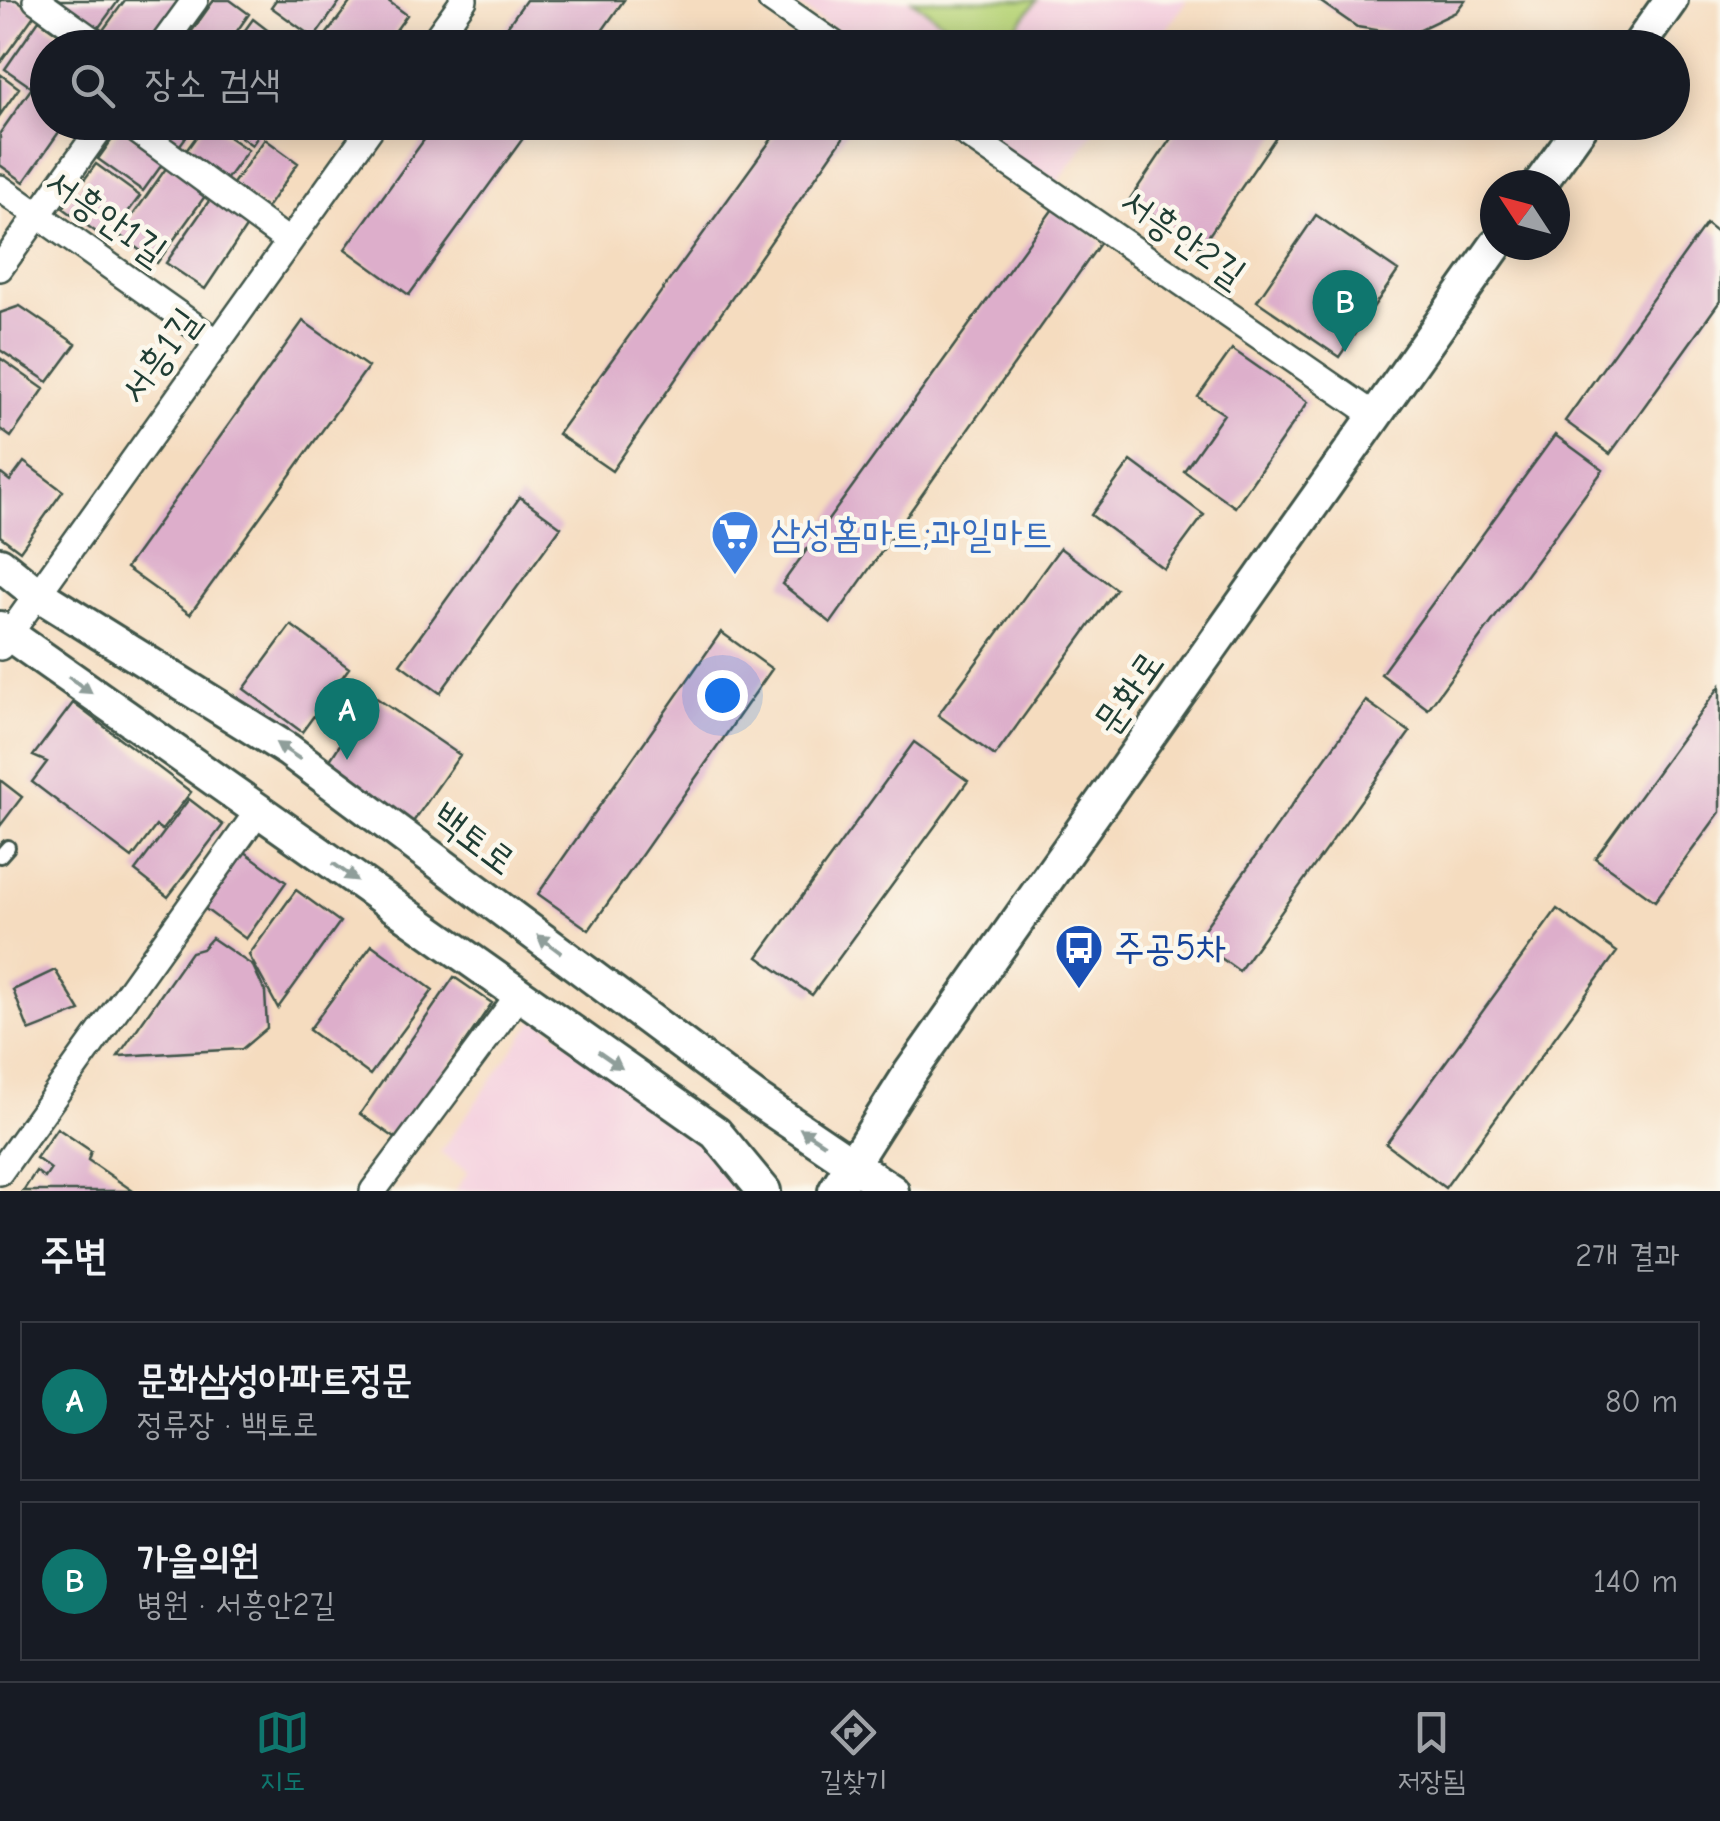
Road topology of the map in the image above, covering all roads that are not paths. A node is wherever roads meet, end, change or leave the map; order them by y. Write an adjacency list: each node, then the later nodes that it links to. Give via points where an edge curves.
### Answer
1 (36, 0): 6 (street)
2 (195, 0): 7 (street)
3 (464, 0): 8 (street)
4 (771, 0): 9 (street)
5 (1671, 0): 10 (street)
6 (78, 30)
7 (173, 30)
8 (442, 30)
9 (814, 30)
10 (1650, 30)
11 (92, 140): 18 (street)
12 (150, 140): 19 (street)
13 (361, 140): 19 (street, 서흥1길)
14 (975, 140): 23 (street, 서흥안2길)
15 (1571, 140): 16 (street)
16 (1550, 170)
17 (0, 188): 18 (street, 서흥안1길)
18 (38, 215): 21 (street); 22 (street, 서흥안1길)
19 (288, 241): 22 (street, 서흥1길)
20 (1485, 260): 23 (street, 문화로)
21 (0, 268)
22 (217, 342): 25 (street, 서흥1길)
23 (1374, 415): 29 (street, 문화로)
24 (0, 564): 25 (street, 백토로)
25 (36, 593): 26 (street, 서흥1길); 29 (street, 백토로, one-way to 25, via 288,750)
26 (3, 637): 27 (street, one-way to 27)
27 (260, 810): 28 (street, one-way to 28); 30 (street)
28 (518, 996): 31 (street); 32 (street, one-way to 32, via 716,1133)
29 (852, 1162): 33 (street, 문화로); 34 (street, 백토로)
30 (0, 1172)
31 (373, 1191)
32 (764, 1191)
33 (836, 1191)
34 (892, 1191)

